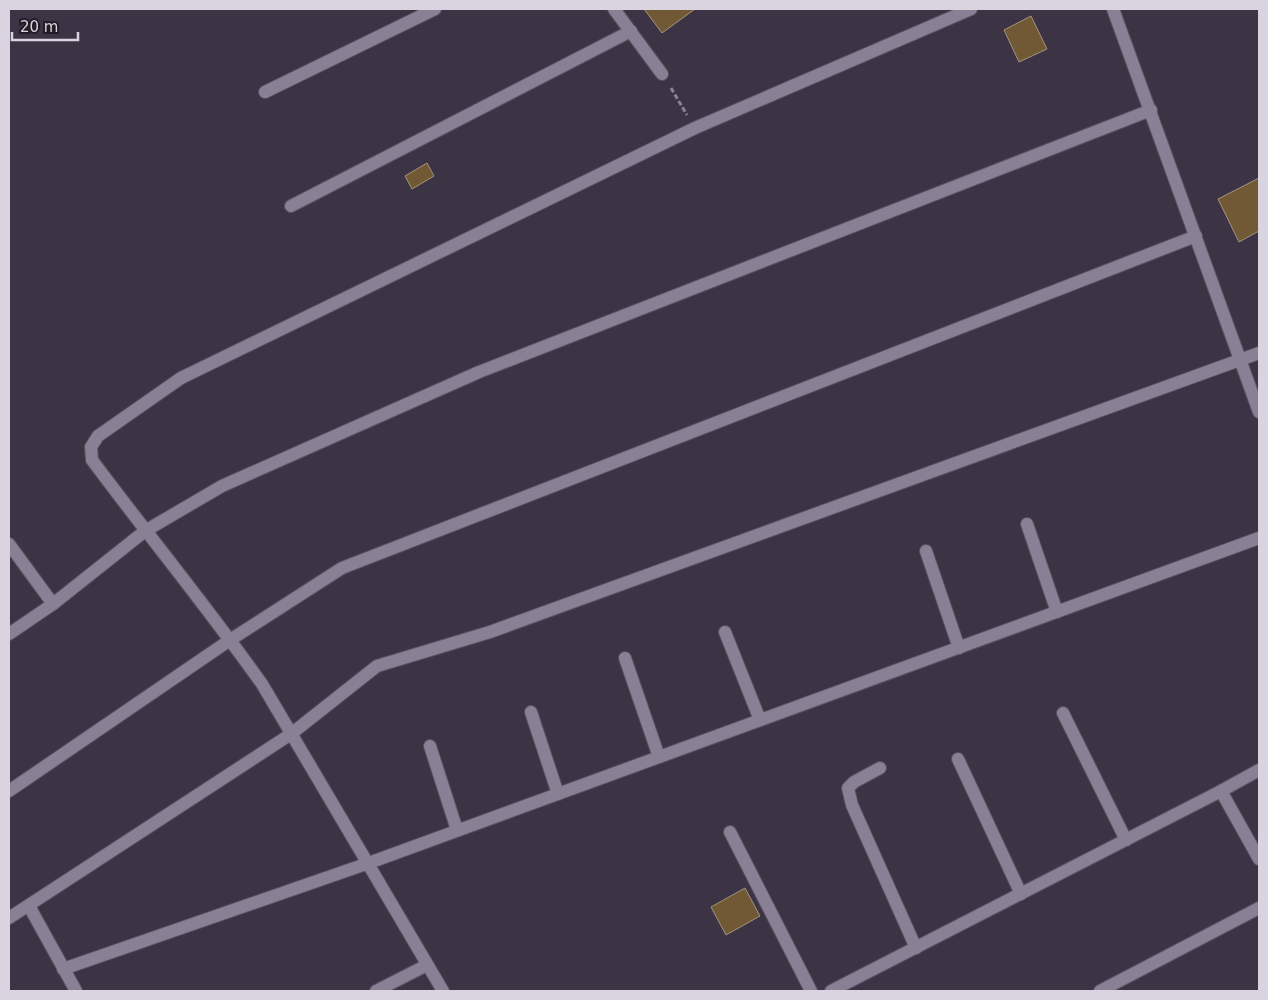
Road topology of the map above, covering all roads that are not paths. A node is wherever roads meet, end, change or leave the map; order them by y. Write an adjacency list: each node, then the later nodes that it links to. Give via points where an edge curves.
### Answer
1 (435, 9): 7 (street)
2 (614, 9): 5 (street)
3 (971, 9): 15 (street, via 695,128 181,378 98,436 91,448 92,460)
4 (1113, 9): 8 (street)
5 (631, 31): 6 (street); 9 (street)
6 (662, 74)
7 (265, 92)
8 (1151, 110): 10 (street); 15 (street, via 479,372 222,486)
9 (291, 206)
10 (1196, 236): 12 (street); 23 (street, via 342,568)
11 (1259, 353): 12 (street)
12 (1241, 361): 13 (street); 29 (street, via 490,632 377,666)
13 (1259, 412)
14 (1027, 524): 20 (street)
15 (145, 531): 19 (street); 23 (street)
16 (1259, 538): 20 (street)
17 (9, 544): 19 (street)
18 (926, 551): 24 (street)
19 (53, 604): 22 (street)
20 (1057, 612): 24 (street)
21 (725, 632): 28 (street)
22 (9, 634)
23 (230, 640): 29 (street, via 262,684); 35 (street)
24 (959, 648): 28 (street)
25 (625, 658): 31 (street)
26 (531, 712): 37 (street)
27 (1063, 713): 40 (street)
28 (760, 720): 31 (street)
29 (291, 734): 42 (street); 44 (street)
30 (430, 746): 38 (street)
31 (659, 757): 37 (street)
32 (958, 759): 43 (street)
33 (880, 768): 47 (street, via 848,788 852,805)
34 (1259, 770): 36 (street)
35 (9, 791)
36 (1221, 791): 40 (street); 41 (street)
37 (558, 794): 38 (street)
38 (457, 830): 42 (street)
39 (730, 832): 53 (street)
40 (1126, 840): 43 (street)
41 (1259, 859)
42 (366, 864): 48 (street); 49 (street)
43 (1021, 894): 47 (street)
44 (28, 906): 46 (street); 49 (street)
45 (1259, 908): 55 (street)
46 (9, 918)
47 (916, 948): 54 (street)
48 (427, 965): 51 (street); 52 (street)
49 (63, 970): 50 (street)
50 (76, 991)
51 (376, 991)
52 (443, 991)
53 (811, 991)
54 (831, 991)
55 (1100, 991)

